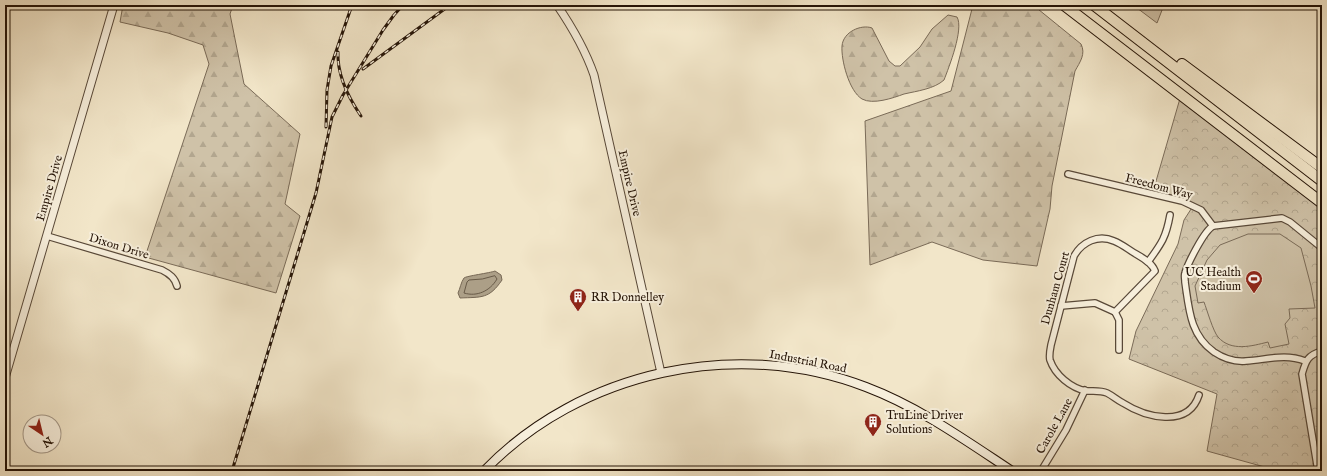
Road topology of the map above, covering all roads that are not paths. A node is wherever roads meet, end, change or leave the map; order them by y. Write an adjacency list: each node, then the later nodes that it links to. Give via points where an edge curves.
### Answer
1 (114, 5): 12 (street, Empire Drive)
2 (557, 5): 21 (street, Empire Drive, via 579,40 594,75)
3 (1064, 5): 9 (highway)
4 (1094, 5): 5 (highway)
5 (1152, 49): 6 (highway, via 1182,65); 8 (highway)
6 (1322, 168)
7 (1068, 174): 11 (street, Freedom Way, via 1186,203 1201,210)
8 (1322, 181)
9 (1322, 203)
10 (1170, 215): 14 (street, via 1163,241)
11 (1212, 226): 13 (street, via 1282,218); 20 (street, via 1206,232 1184,275 1189,314 1199,337 1219,356 1231,360 1244,362 1284,356)
12 (47, 236): 15 (street, Dixon Drive, via 162,270 171,275); 22 (street, Empire Drive)
13 (1322, 248)
14 (1148, 262): 16 (street, Dunham Court, via 1113,240 1099,239 1086,242 1074,256); 17 (street, via 1154,268 1154,273)
15 (177, 286)
16 (1062, 306): 17 (street, via 1095,303); 23 (street, Dunham Court, via 1051,345 1050,359 1063,379)
17 (1115, 312): 18 (street, via 1119,320)
18 (1119, 350)
19 (1322, 351): 20 (street)
20 (1306, 360): 28 (street, via 1302,374)
21 (661, 372): 25 (main road, Industrial Road, via 607,390 552,416 521,438); 26 (main road, Industrial Road, via 703,366 751,364 825,374 890,397 930,418)
22 (5, 378)
23 (1085, 390): 24 (street, Dunham Court, via 1105,392 1141,412 1172,417 1179,416 1194,406); 27 (street, Carole Lane, via 1066,430)
24 (1199, 395)
25 (484, 471)
26 (1012, 471)
27 (1040, 471)
28 (1318, 471)

